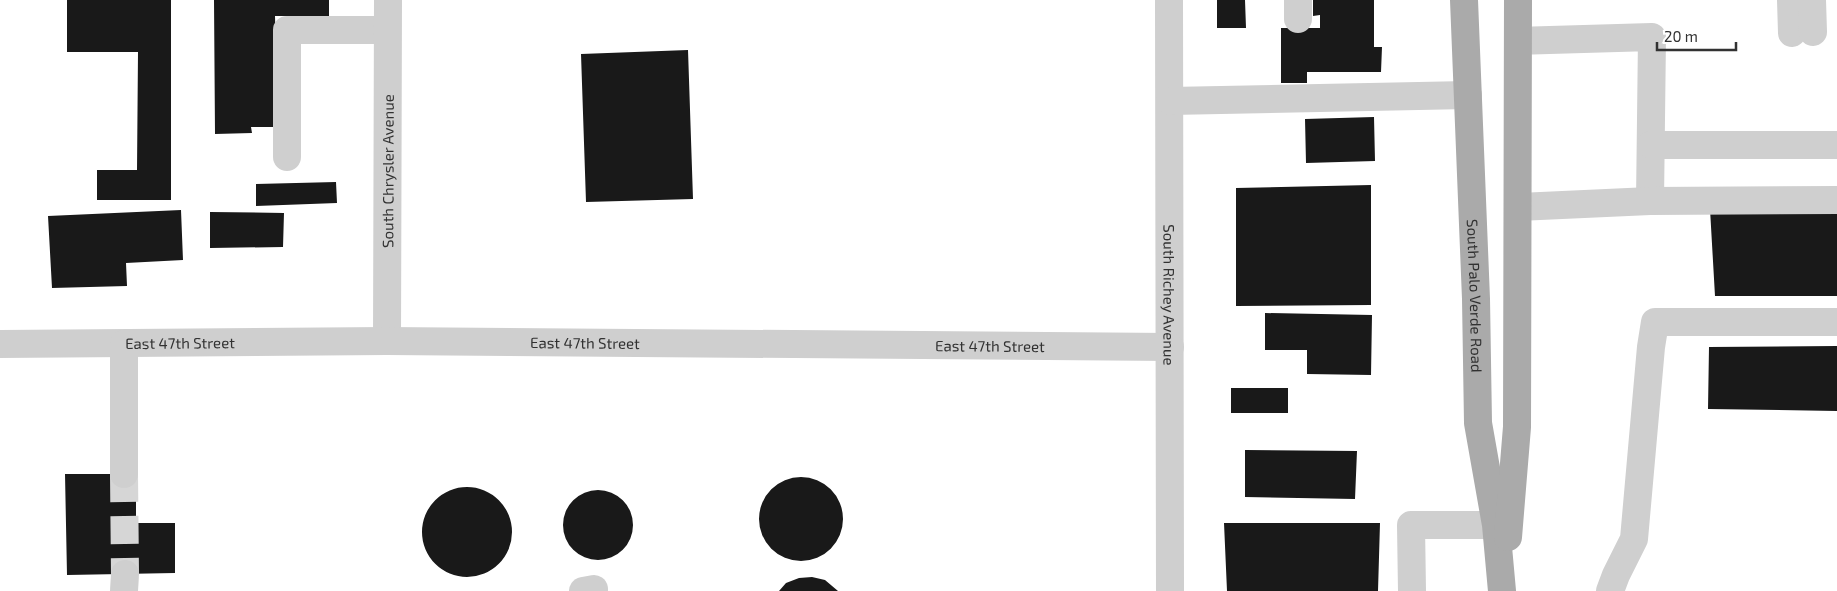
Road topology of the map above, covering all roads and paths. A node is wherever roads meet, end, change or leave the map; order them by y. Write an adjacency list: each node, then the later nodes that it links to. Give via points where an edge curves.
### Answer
1 (388, 0): 7 (street, South Chrysler Avenue)
2 (1169, 0): 10 (street, South Richey Avenue)
3 (1464, 0): 9 (main road, South Palo Verde Road)
4 (1518, 0): 8 (main road, South Palo Verde Road)
5 (1791, 0): 6 (street, via 1802,32)
6 (1812, 0)
7 (387, 30): 13 (street, via 287,30); 18 (street, South Chrysler Avenue)
8 (1518, 41): 11 (street, via 1652,36); 16 (main road, South Palo Verde Road)
9 (1468, 95): 10 (street); 23 (main road, South Palo Verde Road, via 1478,422)
10 (1170, 101): 21 (street, South Richey Avenue)
11 (1651, 145): 12 (street); 15 (street)
12 (1837, 145)
13 (287, 158)
14 (1837, 200): 15 (street)
15 (1650, 201): 16 (street)
16 (1518, 207): 26 (main road, South Palo Verde Road, via 1517,427)
17 (1837, 322): 27 (street, via 1655,322 1634,539)
18 (387, 341): 20 (street, East 47th Street); 21 (street, East 47th Street)
19 (0, 344): 20 (street, East 47th Street)
20 (124, 344): 22 (street)
21 (1170, 347): 24 (street, South Richey Avenue)
22 (124, 474)
23 (1496, 525): 25 (street, via 1411,525); 26 (main road, South Palo Verde Road)
24 (1170, 591)
25 (1412, 591)
26 (1503, 591)
27 (1610, 591)

